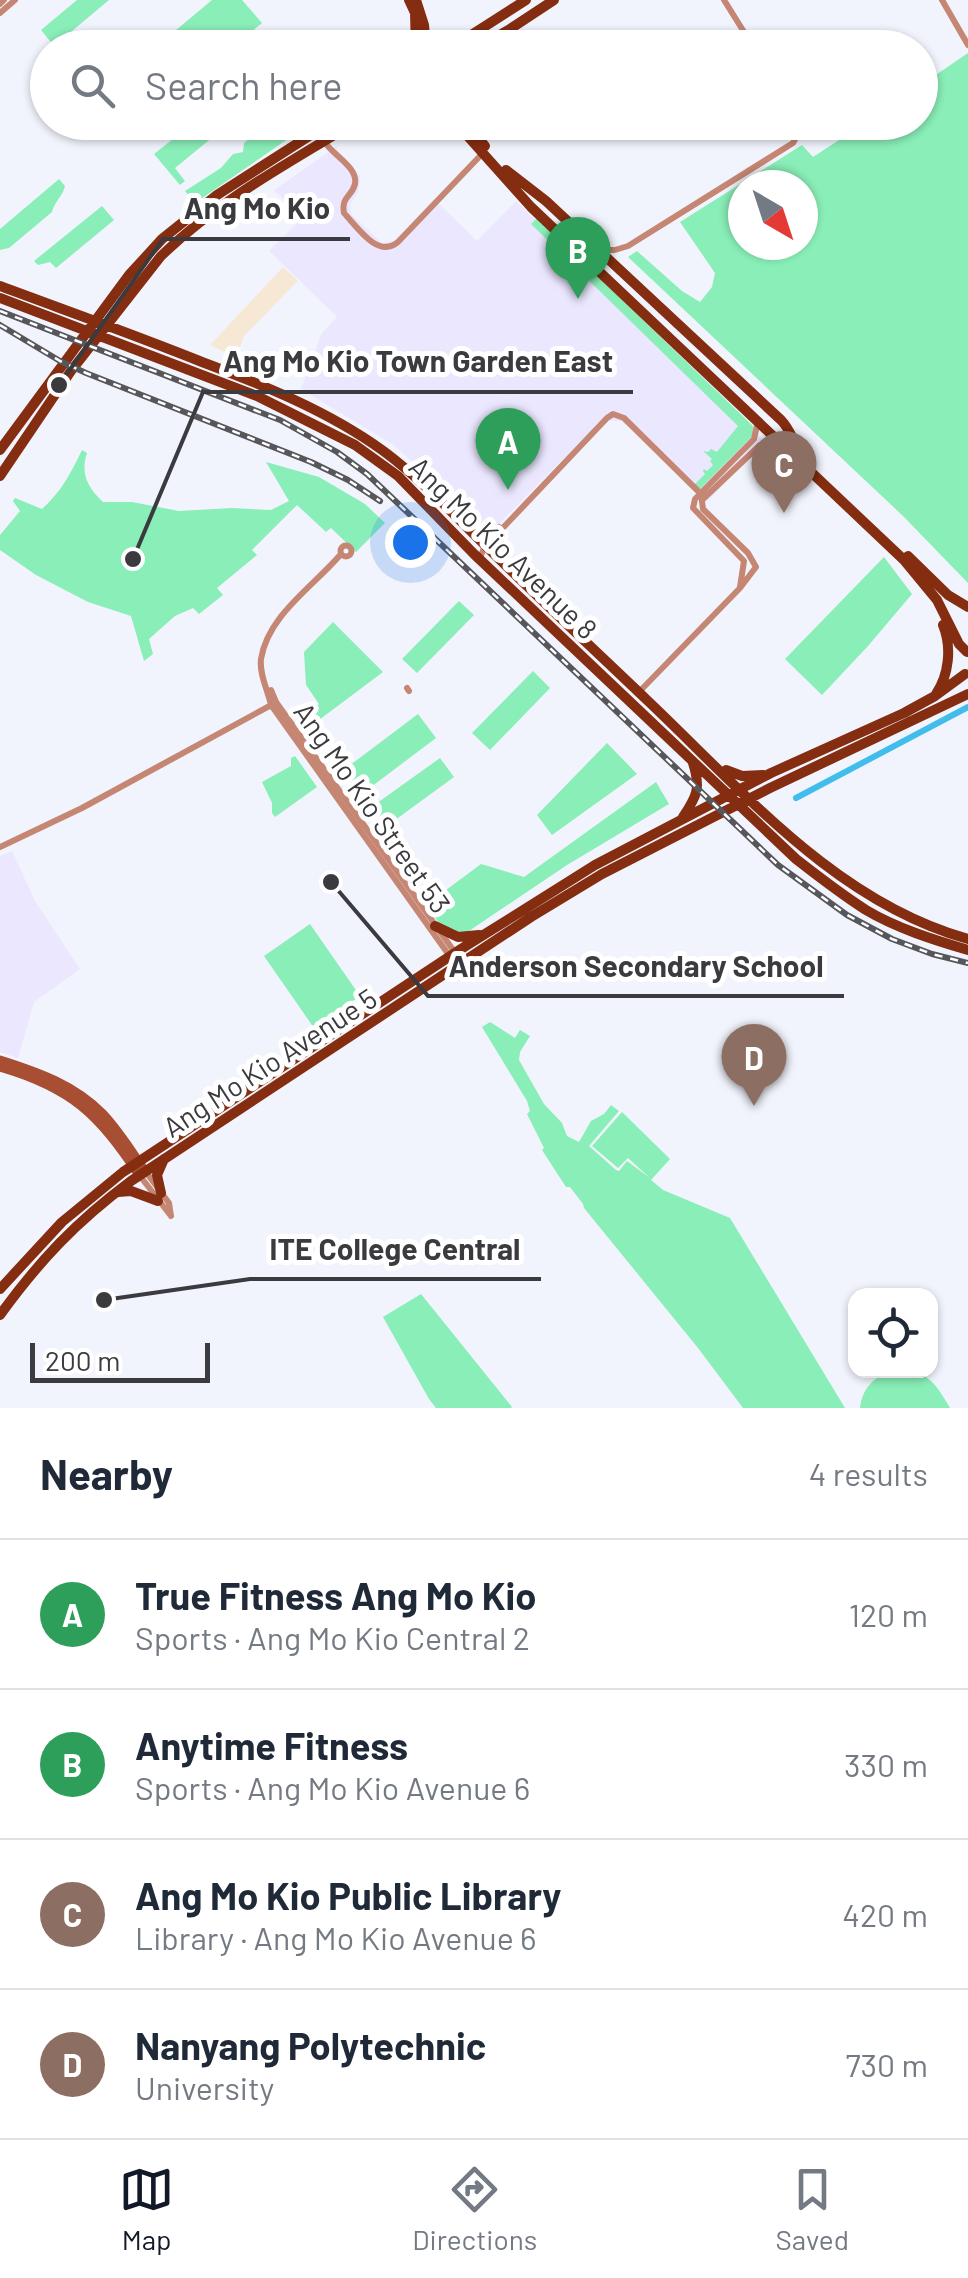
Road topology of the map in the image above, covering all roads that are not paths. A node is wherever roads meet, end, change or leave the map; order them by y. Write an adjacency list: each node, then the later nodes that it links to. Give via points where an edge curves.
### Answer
1 (15, 0): 7 (street)
2 (413, 0): 8 (main road)
3 (526, 0): 9 (main road)
4 (554, 0): 10 (main road)
5 (724, 0): 11 (street)
6 (942, 0): 12 (street)
7 (0, 13)
8 (418, 30)
9 (477, 30)
10 (506, 30)
11 (743, 30)
12 (968, 44)
13 (314, 140): 26 (main road, via 217,195 170,233 139,263)
14 (315, 140): 25 (main road, via 177,240)
15 (324, 140): 19 (street, via 355,181 344,214 384,248 392,248)
16 (470, 140): 19 (main road)
17 (482, 140): 21 (main road)
18 (795, 140): 20 (street)
19 (483, 155): 29 (main road)
20 (628, 246): 21 (street); 22 (street)
21 (596, 248): 22 (main road)
22 (623, 274): 42 (main road, via 788,428 800,452 948,595)
23 (0, 286): 26 (main road, Ang Mo Kio Avenue 8)
24 (0, 298): 28 (main road, Ang Mo Kio Avenue 8)
25 (116, 311): 26 (main road); 27 (main road)
26 (102, 322): 27 (main road, Ang Mo Kio Avenue 8); 28 (main road)
27 (122, 330): 35 (main road, Ang Mo Kio Avenue 8, via 322,414 408,470)
28 (94, 332): 31 (main road); 32 (main road); 38 (main road, Ang Mo Kio Avenue 8, via 257,396 355,444 398,476)
29 (758, 421): 30 (main road); 33 (street, via 754,440)
30 (776, 438): 33 (street, via 760,444); 39 (main road)
31 (0, 450)
32 (0, 476)
33 (701, 497): 34 (street, via 614,414); 47 (street, via 700,506 755,570)
34 (530, 498): 35 (street); 36 (street, via 499,532)
35 (484, 544): 36 (main road, Ang Mo Kio Avenue 8); 38 (street)
36 (494, 553): 40 (main road, Ang Mo Kio Avenue 8)
37 (342, 555): 50 (street, Ang Mo Kio Street 53, via 269,633 261,669)
38 (480, 560): 41 (main road, Ang Mo Kio Avenue 8)
39 (904, 560): 43 (main road, via 932,592); 49 (main road, via 948,636 949,658)
40 (540, 597): 41 (main road, via 530,599); 47 (main road, Ang Mo Kio Avenue 8)
41 (530, 606): 51 (main road, Ang Mo Kio Avenue 8)
42 (968, 607)
43 (954, 634): 44 (main road); 45 (main road)
44 (968, 635)
45 (967, 651): 46 (main road)
46 (966, 677): 49 (main road, Ang Mo Kio Avenue 5)
47 (639, 692): 52 (main road, Ang Mo Kio Avenue 8)
48 (968, 694): 54 (main road, Ang Mo Kio Avenue 5)
49 (935, 696): 53 (main road, Ang Mo Kio Avenue 5)
50 (274, 704): 63 (street); 64 (street, Ang Mo Kio Street 53); 68 (street, Ang Mo Kio Street 53)
51 (692, 762): 56 (main road, Ang Mo Kio Avenue 8); 61 (main road, via 696,798)
52 (712, 762): 53 (main road, via 742,776); 55 (main road, Ang Mo Kio Avenue 8)
53 (771, 773): 55 (main road, Ang Mo Kio Avenue 5)
54 (770, 788): 57 (main road, Ang Mo Kio Avenue 5); 60 (main road)
55 (740, 790): 56 (main road, Ang Mo Kio Avenue 5); 57 (main road, Ang Mo Kio Avenue 8)
56 (727, 796): 58 (main road, Ang Mo Kio Avenue 8); 61 (main road, Ang Mo Kio Avenue 5)
57 (750, 798): 58 (main road, Ang Mo Kio Avenue 5); 60 (main road, Ang Mo Kio Avenue 8)
58 (736, 805): 59 (main road, Ang Mo Kio Avenue 5); 62 (main road, Ang Mo Kio Avenue 8)
59 (716, 816): 62 (main road); 69 (main road, Ang Mo Kio Avenue 5, via 588,883)
60 (769, 816): 66 (main road, Ang Mo Kio Avenue 8, via 882,904)
61 (682, 818): 65 (main road, Ang Mo Kio Avenue 5)
62 (754, 822): 67 (main road, Ang Mo Kio Avenue 8, via 869,912)
63 (0, 848)
64 (436, 926): 65 (main road, via 458,937); 68 (street, Ang Mo Kio Street 53)
65 (485, 934): 68 (main road, Ang Mo Kio Avenue 5)
66 (968, 939)
67 (968, 950)
68 (452, 954): 69 (street, Ang Mo Kio Street 53); 71 (main road, Ang Mo Kio Avenue 5)
69 (460, 965): 71 (main road, Ang Mo Kio Avenue 5)
70 (0, 1063): 73 (main road, via 74,1090 99,1110)
71 (298, 1065): 72 (main road, Ang Mo Kio Avenue 5); 73 (main road, Ang Mo Kio Avenue 5)
72 (165, 1158): 73 (main road, Ang Mo Kio Avenue 5); 75 (main road, via 157,1175)
73 (139, 1168): 74 (main road, Ang Mo Kio Avenue 5); 75 (street); 76 (main road, Ang Mo Kio Avenue 5, via 93,1194)
74 (117, 1192): 75 (main road); 77 (main road, Ang Mo Kio Avenue 5, via 49,1252)
75 (160, 1197)
76 (0, 1289)
77 (0, 1315)

